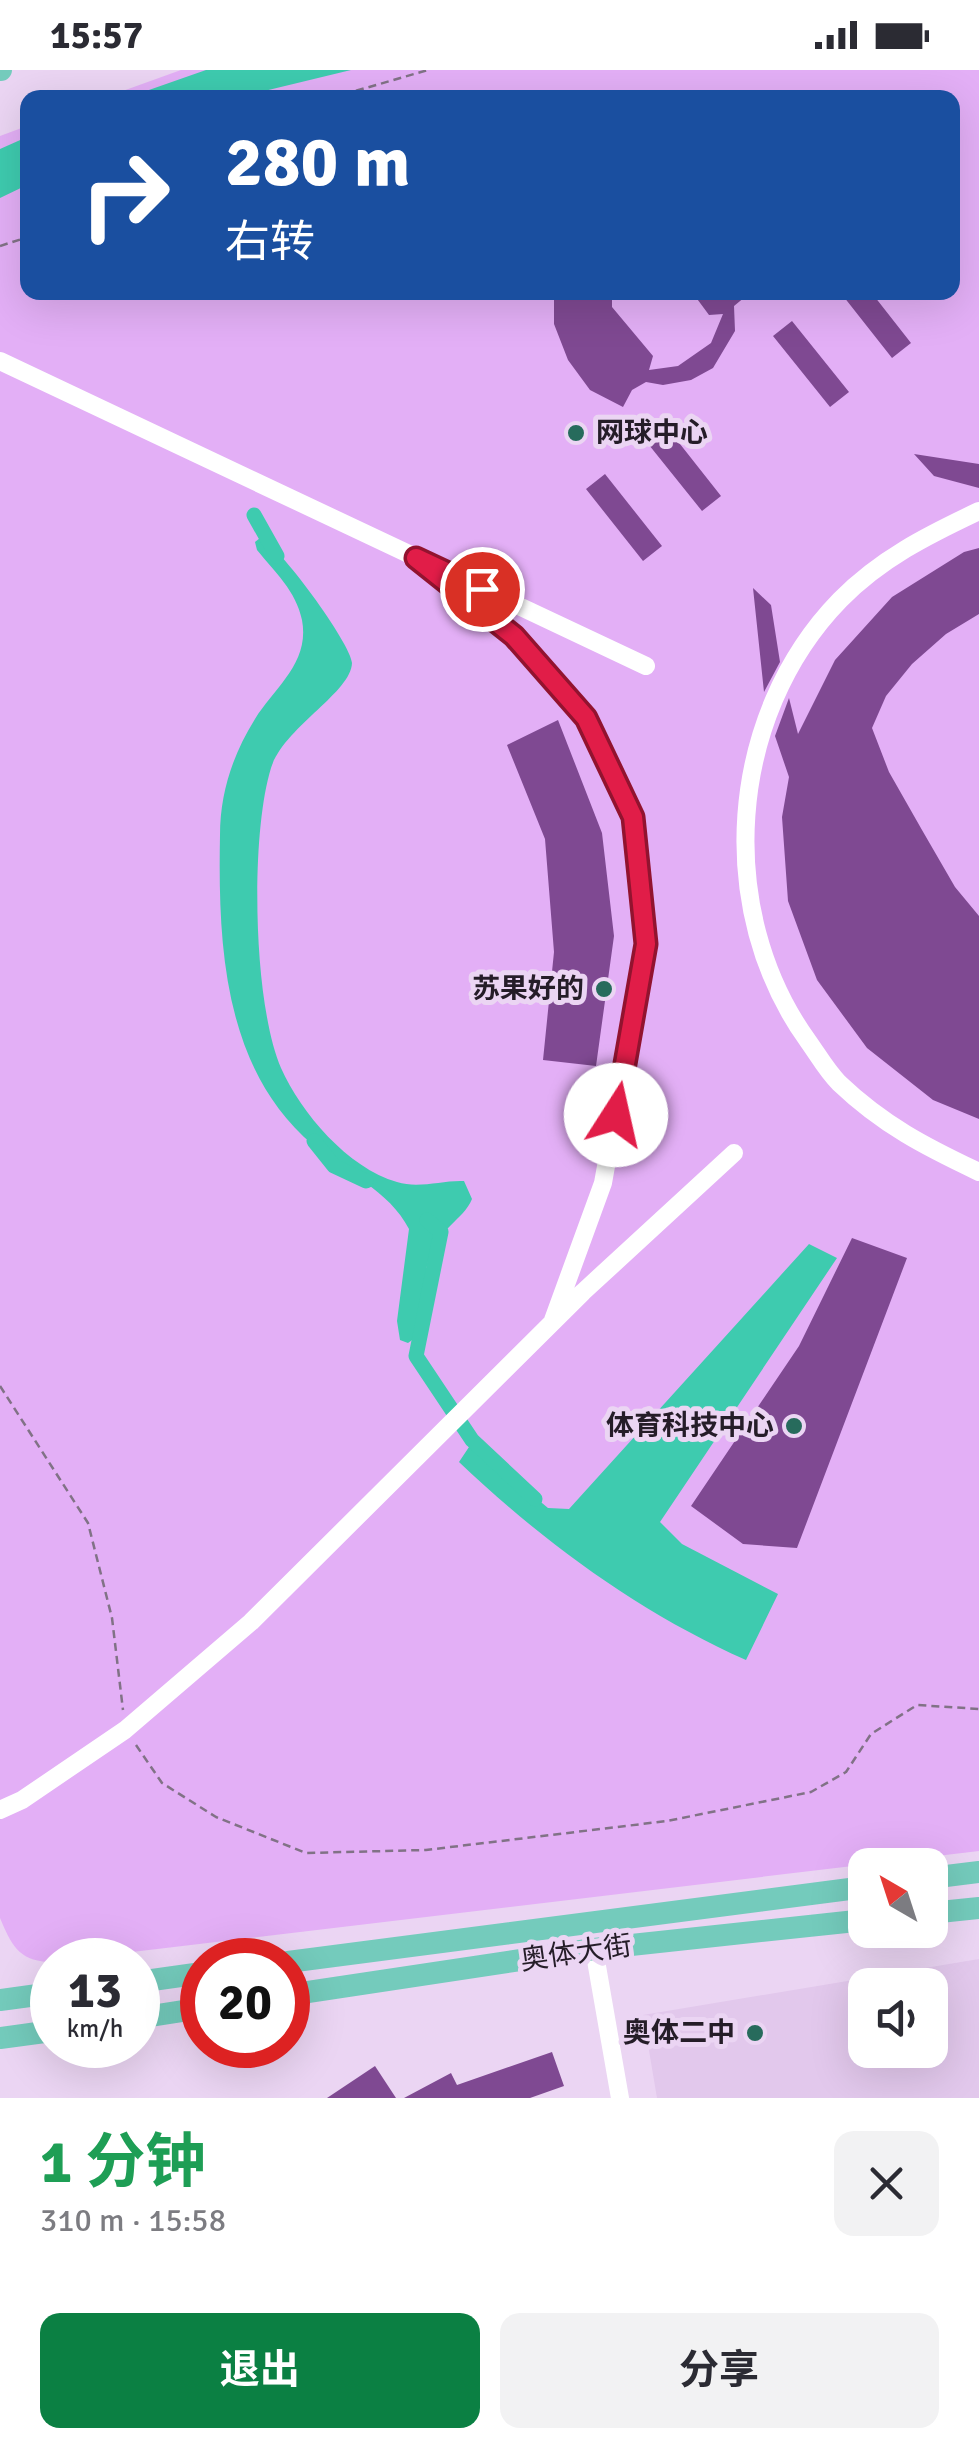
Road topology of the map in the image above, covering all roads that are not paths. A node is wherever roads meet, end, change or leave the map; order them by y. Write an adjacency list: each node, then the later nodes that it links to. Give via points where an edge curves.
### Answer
1 (0, 362): 3 (street)
2 (979, 511): 6 (street, via 907,545 839,601 787,672 754,754 743,841 754,928 786,1010 836,1081 904,1137)
3 (416, 558): 4 (street); 7 (street, via 514,636 586,718 633,817 646,944 603,1183)
4 (646, 666)
5 (734, 1153): 7 (street)
6 (979, 1172)
7 (551, 1325): 8 (street, via 250,1622 125,1730)
8 (0, 1810)
9 (979, 1872): 10 (main road)
10 (948, 1876)
11 (848, 1888): 16 (main road, 奥体大街)
12 (979, 1908): 13 (main road)
13 (948, 1912)
14 (848, 1922): 15 (main road, 奥体大街)
15 (594, 1949): 17 (main road, 奥体大街); 22 (street)
16 (310, 1959)
17 (310, 1992)
18 (30, 1996): 19 (main road)
19 (0, 2000)
20 (30, 2033): 21 (main road)
21 (0, 2038)
22 (620, 2098)

